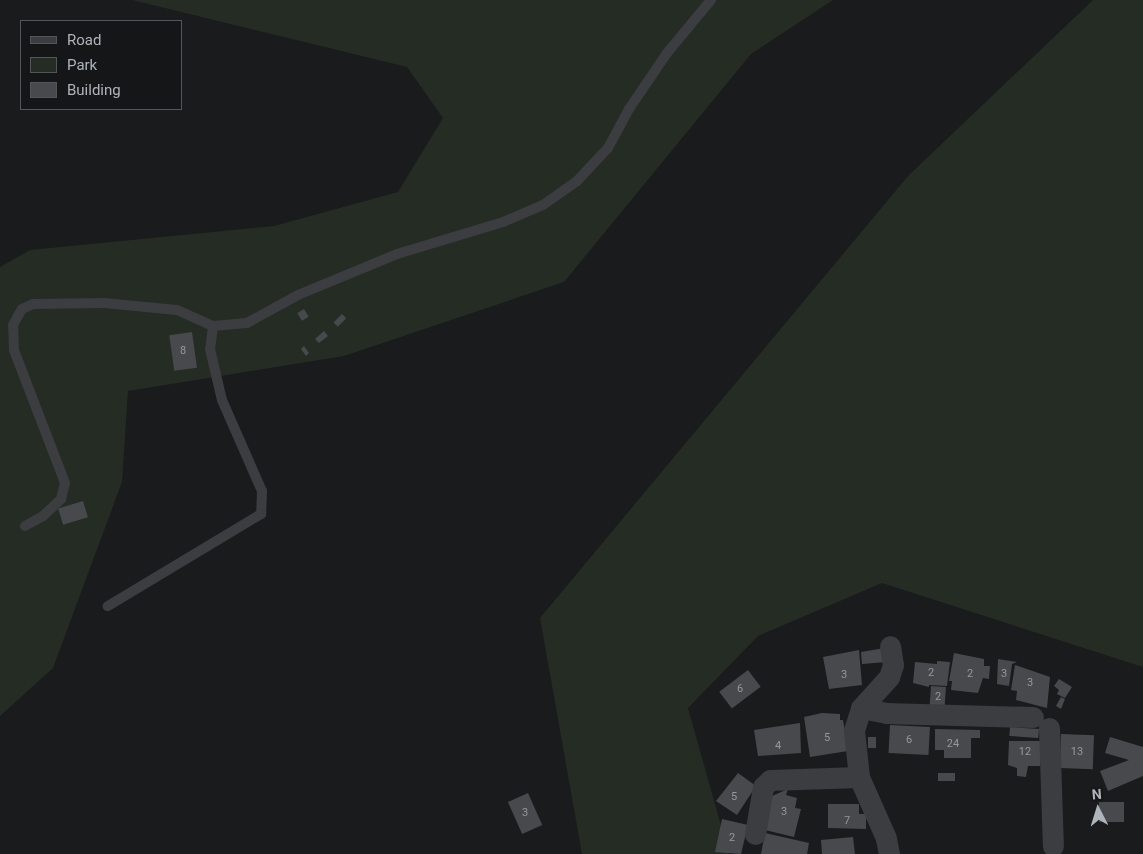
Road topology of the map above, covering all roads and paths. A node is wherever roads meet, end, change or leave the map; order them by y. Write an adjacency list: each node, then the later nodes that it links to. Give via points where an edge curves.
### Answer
1 (711, 0): 2 (lane, via 667,53 629,109 608,148 577,181 543,205 503,222 397,254 298,295 247,324)
2 (213, 326): 3 (lane, via 177,310 104,303 33,304 22,309 13,325 14,350 65,483 60,499 43,516); 4 (lane, via 210,349 222,400 262,491 261,514)
3 (25, 526)
4 (108, 606)
5 (890, 646): 6 (street, via 893,665 889,677)
6 (861, 708): 7 (street, via 854,730); 9 (street, via 886,713 1041,723)
7 (859, 777): 8 (street, via 770,780 762,786); 10 (street, via 886,838)
8 (755, 834)
9 (1053, 846)
10 (889, 854)

